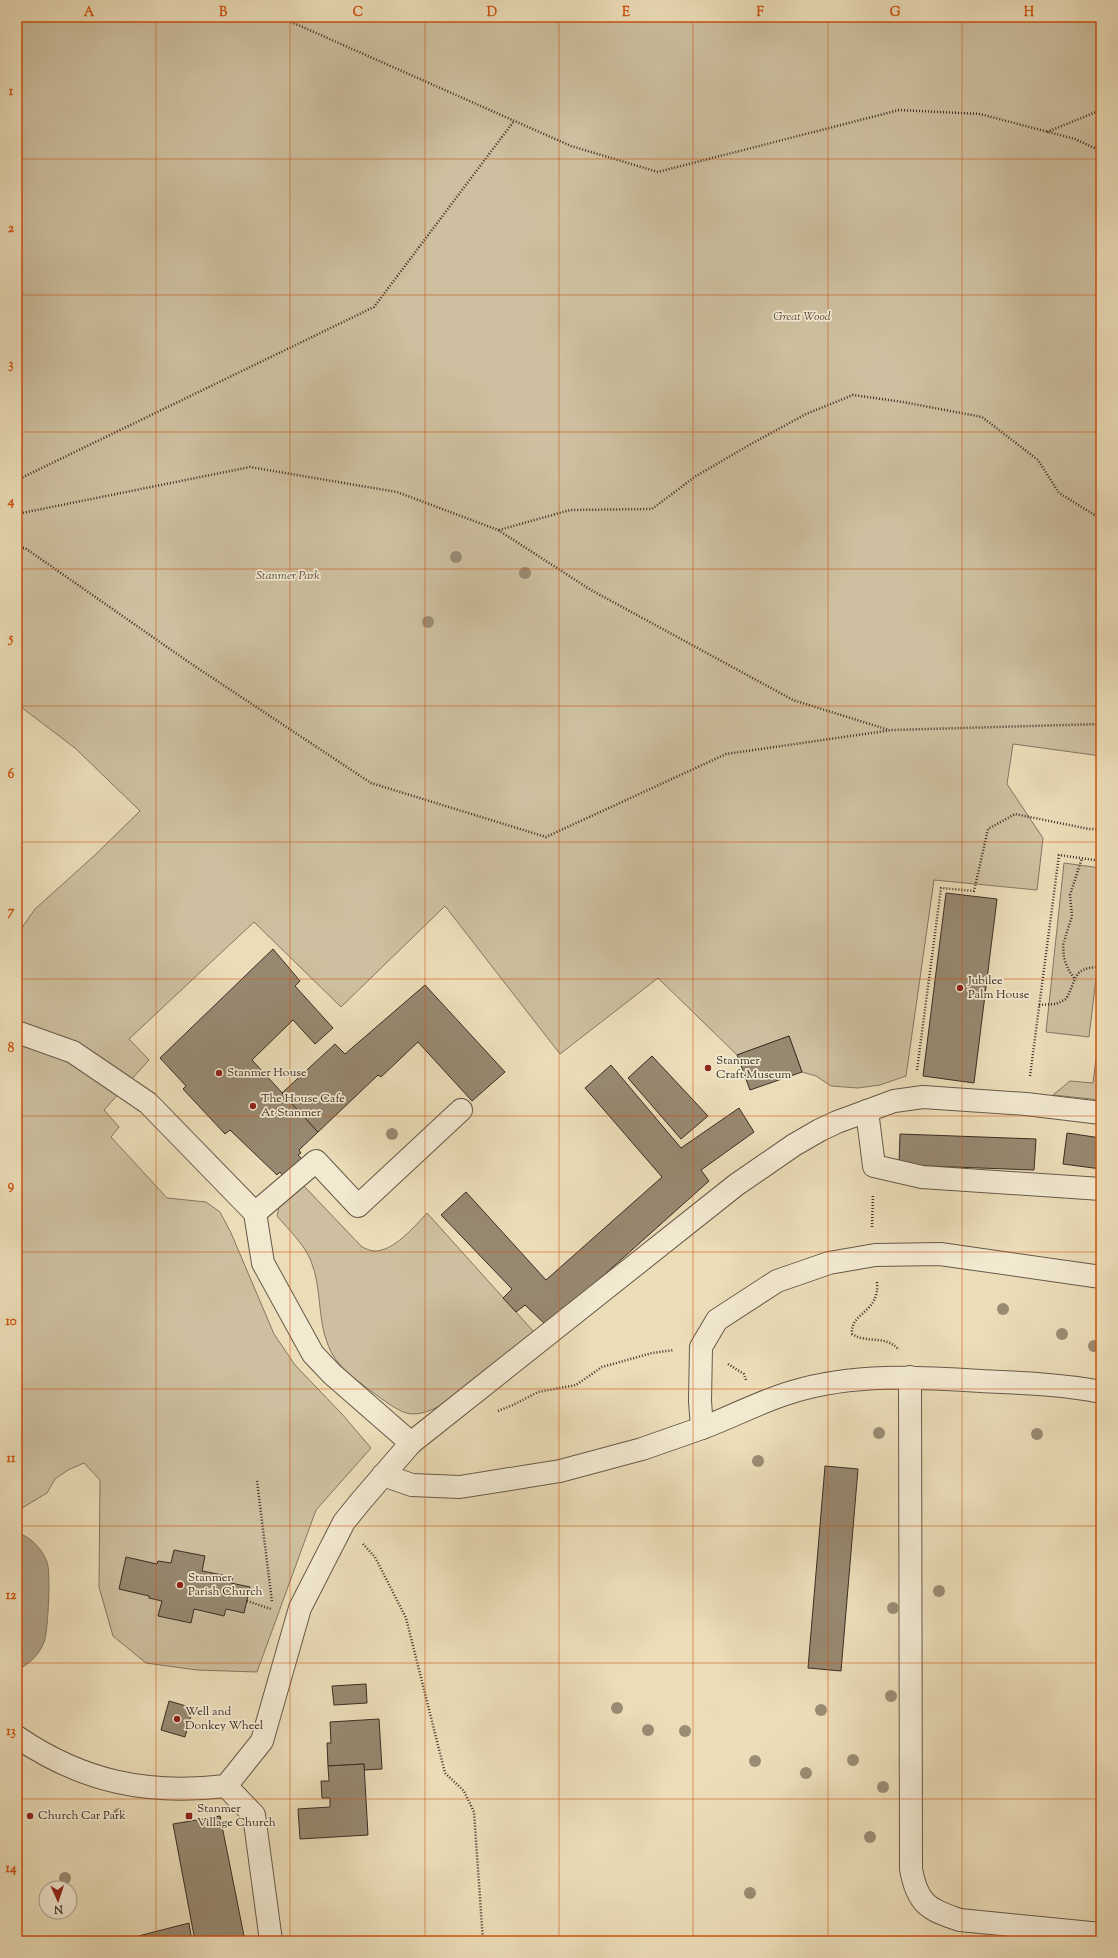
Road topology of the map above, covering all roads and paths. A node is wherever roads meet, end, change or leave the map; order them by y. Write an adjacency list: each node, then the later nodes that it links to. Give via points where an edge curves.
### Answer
1 (280, 17): 3 (path)
2 (1101, 110): 4 (path)
3 (514, 120): 4 (path, via 571,146 658,172 899,110 980,114); 6 (path, via 374,307)
4 (1047, 132): 5 (path, via 1075,139)
5 (1101, 151)
6 (17, 480)
7 (17, 514): 9 (path, via 250,467 397,492)
8 (1101, 519): 9 (path, via 1059,492 1038,460 982,417 853,395 806,414 751,444 696,476 652,509 570,510)
9 (498, 530): 12 (path, via 591,590 793,700)
10 (17, 548): 12 (path, via 25,548 190,663 371,783 546,836 726,754)
11 (1101, 724): 12 (path)
12 (892, 730)
13 (1101, 829): 20 (path, via 1089,829 1015,814 988,829 974,891 941,888 916,1076)
14 (1082, 858): 15 (path); 17 (path, via 1070,895 1072,916 1063,945 1064,958); 18 (path, via 1059,855)
15 (1101, 861)
16 (1098, 967): 17 (path, via 1084,968)
17 (1074, 978): 18 (path, via 1072,989 1066,999 1056,1004)
18 (1039, 1005): 21 (path)
19 (17, 1032): 26 (street, via 73,1052 148,1103)
20 (923, 1097): 21 (street); 23 (street, via 894,1101)
21 (1020, 1103): 24 (street)
22 (461, 1110): 26 (street, via 358,1206 316,1161)
23 (867, 1111): 25 (street, via 874,1166 922,1177); 34 (street, via 820,1130 736,1185)
24 (1101, 1113)
25 (1101, 1189)
26 (255, 1213): 34 (street, via 263,1263 313,1354 332,1374)
27 (1101, 1277): 28 (street, via 940,1254 867,1256 828,1263 777,1281 717,1320)
28 (701, 1347): 31 (path, via 744,1374); 32 (path, via 652,1353 602,1367 576,1385 538,1392); 33 (street)
29 (910, 1377): 30 (street, via 1061,1385); 31 (street, via 846,1380 792,1391); 41 (street, via 911,1861 914,1888 923,1902 940,1914 960,1920)
30 (1101, 1392)
31 (755, 1405): 33 (street)
32 (496, 1411)
33 (702, 1428): 35 (street, via 642,1449 560,1471 460,1488 412,1485)
34 (411, 1443): 35 (street)
35 (383, 1475): 37 (street)
36 (257, 1481): 38 (path)
37 (344, 1522): 40 (street, via 300,1608 262,1741); 43 (path, via 374,1558 406,1618 445,1774 464,1791 474,1812)
38 (272, 1610)
39 (17, 1737): 40 (street, via 91,1775 128,1785 192,1790)
40 (226, 1786): 42 (street, via 254,1815)
41 (1101, 1934)
42 (271, 1941)
43 (483, 1941)

